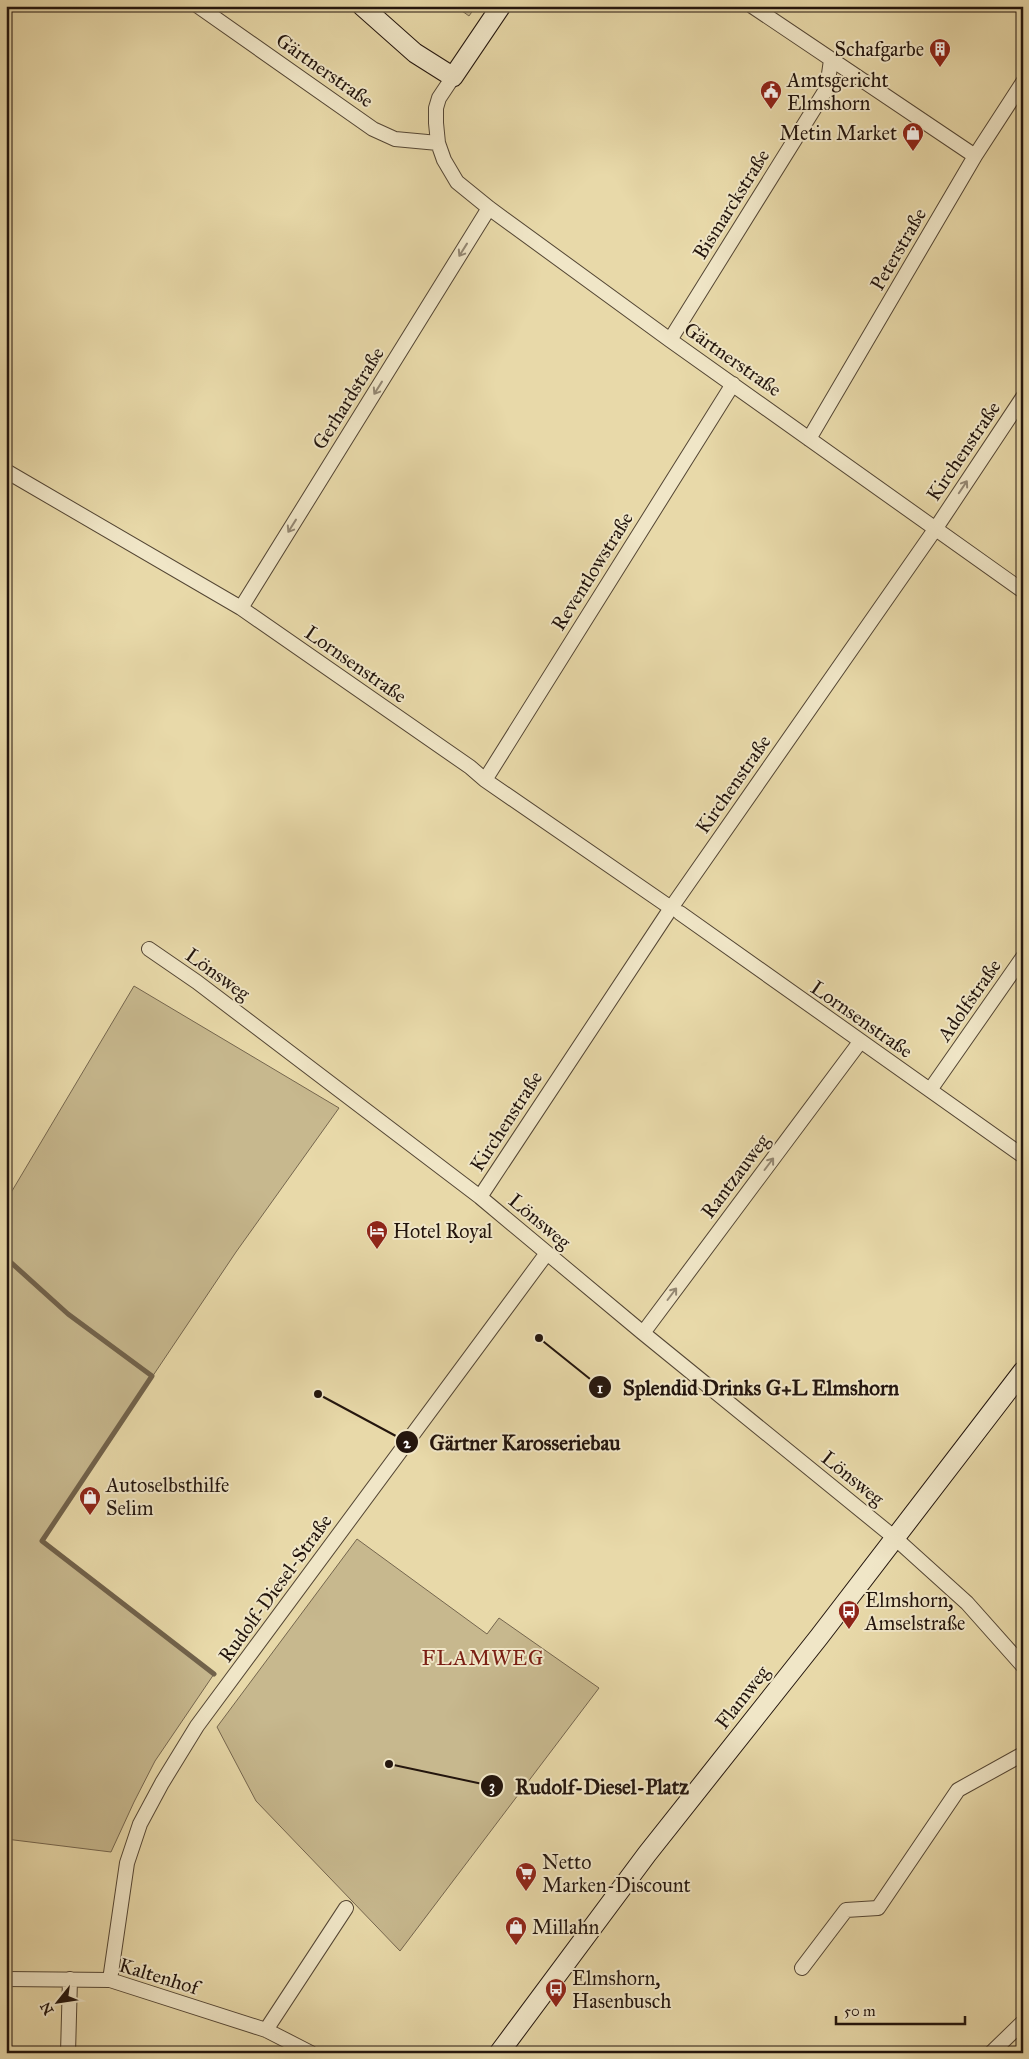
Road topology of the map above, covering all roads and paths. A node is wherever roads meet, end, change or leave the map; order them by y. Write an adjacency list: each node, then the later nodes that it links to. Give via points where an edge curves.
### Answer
1 (198, 6): 8 (street, Gärtnerstraße, via 373,129 395,140)
2 (362, 6): 6 (main road, via 415,53)
3 (501, 6): 6 (main road)
4 (752, 6): 5 (street)
5 (831, 60): 9 (street); 11 (street, Bismarckstraße, via 827,88)
6 (453, 77): 8 (street, Gärtnerstraße, via 436,108)
7 (1023, 82): 9 (street, Peterstraße)
8 (438, 144): 10 (street, Gärtnerstraße, via 456,182)
9 (975, 156): 14 (street, Peterstraße)
10 (489, 208): 11 (street, Gärtnerstraße); 18 (street, Gerhardstraße, one-way to 18)
11 (670, 340): 12 (street, Gärtnerstraße)
12 (734, 384): 14 (street, Gärtnerstraße); 19 (street, Reventlowstraße)
13 (1023, 397): 16 (street, Kirchenstraße, one-way to 13)
14 (809, 438): 16 (street, Gärtnerstraße)
15 (6, 471): 18 (street, Lornsenstraße)
16 (936, 528): 17 (street, Gärtnerstraße); 20 (street, Kirchenstraße)
17 (1023, 591)
18 (241, 608): 19 (street, Lornsenstraße)
19 (485, 780): 20 (street, Lornsenstraße)
20 (675, 910): 23 (street, Lornsenstraße); 26 (street, Kirchenstraße)
21 (149, 949): 26 (street, Lönsweg)
22 (1023, 957): 24 (street, Adolfstraße)
23 (860, 1042): 24 (street, Lornsenstraße); 28 (street, Rantzauweg, one-way to 23)
24 (930, 1090): 25 (street, Lornsenstraße)
25 (1023, 1156)
26 (480, 1197): 27 (street, Lönsweg)
27 (547, 1253): 28 (street, Lönsweg); 37 (street, Rudolf-Diesel-Straße, via 197,1726 162,1783 140,1824 127,1863)
28 (642, 1333): 30 (street, Lönsweg)
29 (1023, 1371): 30 (main road, Flamweg)
30 (895, 1538): 31 (street, Lönsweg, via 967,1603); 42 (main road, Flamweg, via 647,1854)
31 (1023, 1666)
32 (1023, 1754): 34 (street, via 958,1790 878,1908 846,1910)
33 (346, 1908): 39 (street)
34 (802, 1968)
35 (6, 1979): 36 (street, Kaltenhof)
36 (70, 1979): 37 (street, Kaltenhof); 40 (street)
37 (110, 1980): 39 (street, Kaltenhof)
38 (1023, 2022): 43 (street)
39 (266, 2030): 41 (street, Kaltenhof)
40 (68, 2053)
41 (311, 2053)
42 (499, 2053)
43 (991, 2053)

